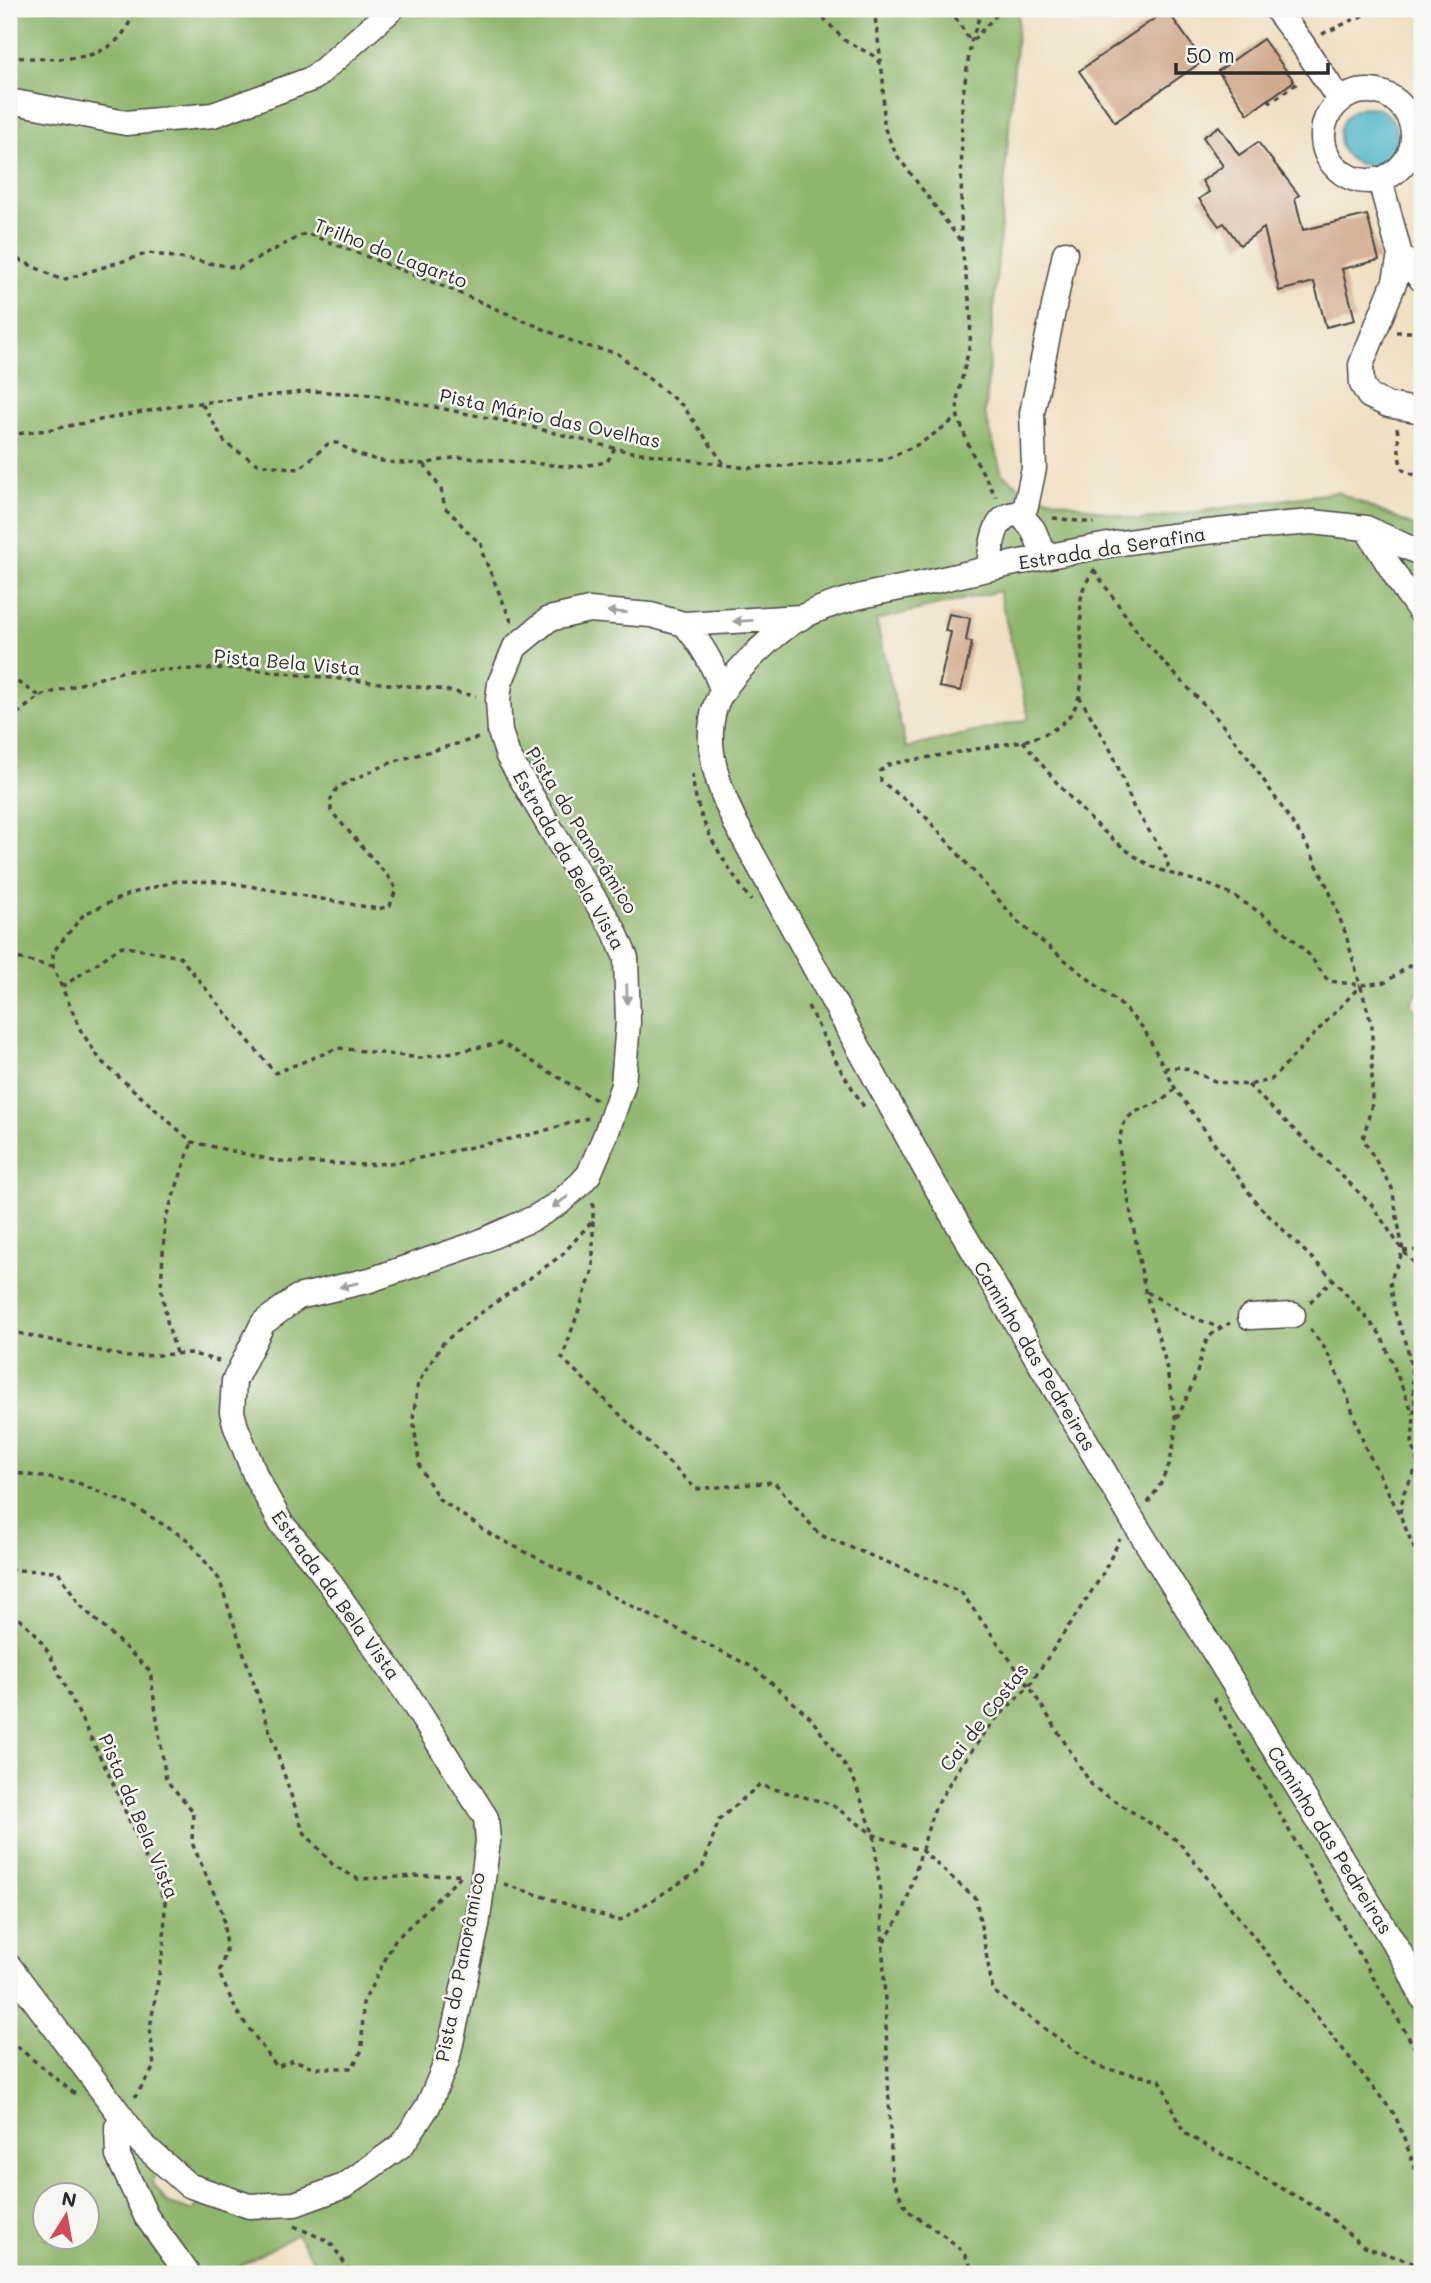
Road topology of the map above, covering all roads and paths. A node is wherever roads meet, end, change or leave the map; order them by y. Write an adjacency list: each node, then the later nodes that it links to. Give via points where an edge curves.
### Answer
1 (135, 9): 12 (path, via 108,48 85,58)
2 (392, 9): 16 (street, via 314,78 213,115 125,123)
3 (819, 9): 13 (path, via 844,40 874,56)
4 (874, 9): 13 (path)
5 (950, 9): 10 (path)
6 (982, 9): 10 (path)
7 (1002, 9): 10 (path)
8 (1276, 9): 11 (street)
9 (1377, 9): 11 (path)
10 (971, 42): 20 (path, via 962,101)
11 (1301, 42): 17 (street)
12 (9, 57)
13 (881, 65): 20 (path, via 884,127 896,154)
14 (1296, 84): 15 (path, via 1271,102)
15 (1269, 99)
16 (9, 101)
17 (1340, 101): 18 (street, via 1362,92 1385,95 1404,109); 19 (street, via 1323,129 1326,151 1347,176)
18 (1418, 144): 19 (street, via 1405,162)
19 (1380, 180): 23 (street)
20 (961, 241): 28 (path, via 970,344 957,400)
21 (1065, 253): 35 (street, via 1032,413 1034,468)
22 (9, 255): 32 (path, Trilho do Lagarto, via 62,280 149,253 239,268 306,233 581,345 617,353 683,406)
23 (1400, 255): 24 (street); 26 (street, via 1395,281 1360,373 1369,396)
24 (1422, 280)
25 (202, 404): 29 (path, Pista Mário das Ovelhas); 30 (path, Pista Mário das Ovelhas, via 313,391 374,396); 31 (path, via 226,444 258,464 299,470 329,443 358,456)
26 (1388, 405): 27 (street); 33 (path, via 1396,414 1399,461 1409,474)
27 (1422, 411)
28 (958, 416): 32 (path, Pista Mário das Ovelhas, via 921,443 884,460 747,468); 34 (path)
29 (9, 435)
30 (615, 448): 31 (path, via 607,462 576,467 457,457); 32 (path, Pista Mário das Ovelhas)
31 (424, 464): 44 (path, via 441,489 445,508 481,544)
32 (724, 464)
33 (1422, 478)
34 (997, 499)
35 (1020, 514): 37 (path); 39 (street, via 1033,529); 40 (street, via 1002,518)
36 (1366, 528): 37 (street, Estrada da Serafina, via 1312,522); 38 (street, Estrada da Serafina); 41 (street)
37 (1096, 547): 39 (street, Estrada da Serafina); 49 (path, via 1080,605 1083,666); 59 (path, via 1143,640 1222,724 1298,831 1329,890)
38 (1422, 554)
39 (1045, 557): 40 (street, Estrada da Serafina)
40 (988, 569): 42 (street, Estrada da Serafina, via 842,602)
41 (1422, 614)
42 (801, 617): 43 (street, Estrada da Bela Vista, one-way to 43); 46 (street, Caminho das Pedreiras, via 748,660)
43 (684, 624): 44 (street, Estrada da Bela Vista, one-way to 44, via 651,615 589,610 548,620); 46 (street, via 701,642)
44 (520, 642): 64 (street, Estrada da Bela Vista, one-way to 64, via 500,683 499,732 508,756 614,930 626,958 628,1022 623,1084)
45 (9, 677): 47 (path)
46 (723, 692): 86 (street, Caminho das Pedreiras, via 715,706 711,755 732,816 927,1172)
47 (40, 696): 48 (path, Pista Bela Vista, via 124,671 235,668); 50 (path, Pista Bela Vista)
48 (476, 696)
49 (1079, 696): 53 (path, via 1062,726); 55 (path, via 1113,754 1133,806 1168,860)
50 (9, 720)
51 (1422, 722): 54 (path)
52 (486, 736): 58 (path, via 396,761 337,788 331,811 391,880 396,890 390,906 378,909 226,881 177,881 84,914 53,952)
53 (1023, 741): 55 (path, via 1063,793 1108,834 1140,860); 61 (path, via 890,764 879,776 924,815 1019,923 1121,1005 1144,1029)
54 (1422, 760)
55 (1168, 872): 59 (path, via 1222,890 1253,908 1283,930 1329,981)
56 (9, 956): 58 (path)
57 (1422, 957): 59 (path, via 1386,982)
58 (53, 967): 60 (path)
59 (1361, 985): 62 (path, via 1271,1080); 69 (path, via 1372,1026 1372,1104 1363,1139 1392,1188)
60 (62, 988): 64 (path, via 122,946 180,957 275,1073 338,1048 421,1058 502,1042); 65 (path, via 81,1031 101,1061)
61 (1164, 1068): 62 (path, via 1182,1067 1217,1082); 63 (path)
62 (1248, 1085): 69 (path, via 1372,1205)
63 (1175, 1088): 71 (path, via 1258,1205); 72 (path, via 1169,1097 1137,1110 1120,1131 1119,1148)
64 (614, 1111): 65 (path, via 533,1134 376,1164 278,1161); 78 (street, Estrada da Bela Vista, one-way to 78, via 589,1174 559,1203 475,1244 370,1280 298,1297 263,1323)
65 (192, 1142): 77 (path, via 165,1220 161,1287)
66 (592, 1199): 67 (path)
67 (593, 1220): 90 (path, via 593,1270 562,1358 696,1489 774,1482 820,1535 961,1592); 91 (path, via 562,1255 443,1343 418,1383 413,1419 419,1468 439,1499 490,1534 754,1668 810,1717 853,1777)
68 (1422, 1250): 69 (path)
69 (1403, 1251): 70 (path); 79 (path, via 1390,1281 1406,1342)
70 (1422, 1271)
71 (1332, 1279): 73 (path); 79 (path, via 1381,1335)
72 (1145, 1291): 75 (path); 80 (path)
73 (1296, 1315): 74 (street); 85 (path, via 1326,1350 1365,1447)
74 (1242, 1319): 75 (path)
75 (1220, 1328): 80 (path, via 1201,1348 1197,1371)
76 (9, 1331): 77 (path, via 128,1357)
77 (176, 1353): 78 (path, via 208,1357)
78 (237, 1371): 93 (street, Estrada da Bela Vista, via 232,1412 256,1477 281,1523 320,1569 406,1692 486,1818 488,1841)
79 (1414, 1418): 82 (path, via 1412,1441)
80 (1176, 1421): 86 (path, Cai de Costas, via 1169,1465)
81 (1422, 1457): 82 (path)
82 (1418, 1465): 84 (path); 85 (path, via 1404,1492)
83 (9, 1472): 93 (path, via 76,1482 135,1507 188,1540 219,1579 303,1831 333,1865 358,1880)
84 (1422, 1473)
85 (1400, 1515): 87 (path)
86 (1132, 1519): 90 (path, Cai de Costas, via 1101,1577); 96 (street, Caminho das Pedreiras, via 1405,1961)
87 (1422, 1567)
88 (9, 1570): 93 (path, via 58,1570 80,1605 150,1671 166,1780 193,1811 192,1843 223,1914 226,1951 219,1973 237,2012 277,2067 293,2060 316,2068 352,2068 362,2050 363,2003 395,1940)
89 (9, 1615): 99 (path, Pista da Bela Vista, via 21,1620 50,1653 165,1902 164,1945 149,2028 154,2067)
90 (1029, 1686): 92 (path, Cai de Costas, via 993,1722 956,1772 933,1812); 100 (path, via 1093,1787 1178,1840 1395,2115)
91 (874, 1835): 92 (path); 93 (path, via 831,1804 759,1785 719,1820 702,1869 619,1921); 94 (path)
92 (922, 1852): 94 (path, Cai de Costas, via 904,1910); 102 (path, via 976,1899 993,1991 1098,2067 1160,2080 1184,2133 1322,2211 1364,2247)
93 (472, 1876): 99 (street, Estrada da Bela Vista, via 477,1926 447,2061 428,2106 402,2145 344,2186 295,2204 249,2206 188,2185)
94 (883, 1943): 105 (path, via 892,2177 908,2210 957,2247)
95 (9, 1966): 99 (street, Estrada da Bela Vista)
96 (1422, 1997)
97 (9, 2040): 98 (path)
98 (84, 2101)
99 (119, 2123): 103 (street, via 118,2156 146,2217)
100 (1422, 2186)
101 (284, 2222): 104 (path, via 330,2242)
102 (1422, 2265)
103 (188, 2274)
104 (352, 2274)
105 (971, 2274)

